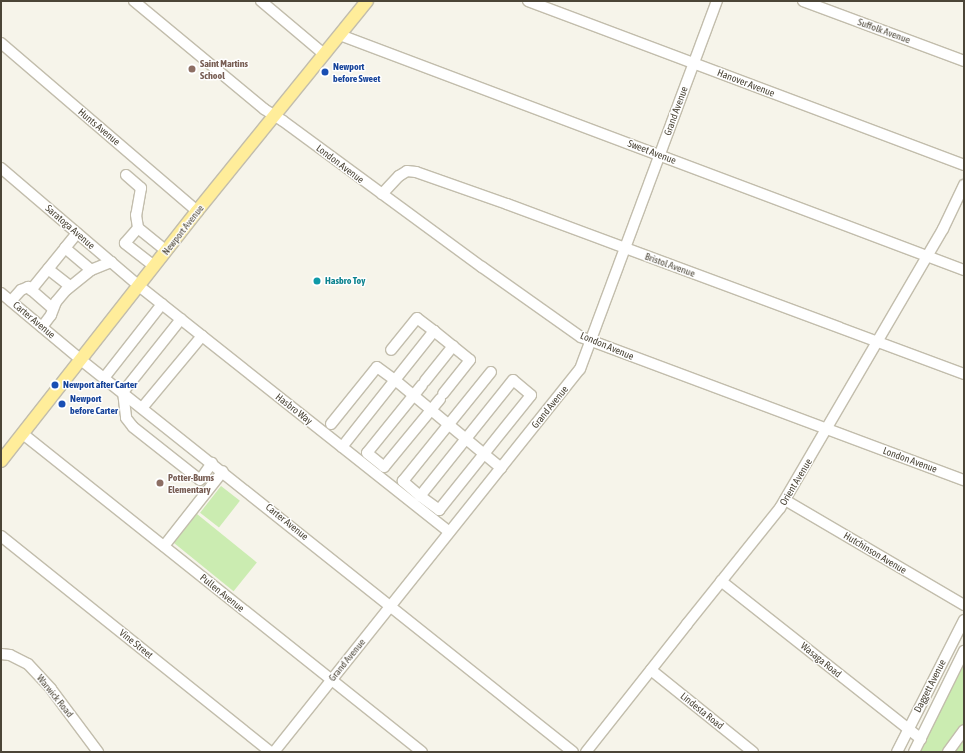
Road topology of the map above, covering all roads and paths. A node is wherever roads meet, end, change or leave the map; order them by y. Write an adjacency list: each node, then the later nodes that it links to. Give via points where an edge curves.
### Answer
1 (134, 1): 12 (street, London Avenue)
2 (261, 1): 9 (street)
3 (367, 1): 7 (main road, Newport Avenue)
4 (528, 1): 11 (street, Hanover Avenue)
5 (717, 1): 11 (street, Grand Avenue)
6 (803, 1): 10 (street, Suffolk Avenue)
7 (340, 35): 9 (main road, Newport Avenue); 13 (street, Sweet Avenue)
8 (1, 43): 19 (street, Hunts Avenue)
9 (324, 54): 12 (main road, Newport Avenue)
10 (964, 61)
11 (693, 63): 13 (street, Grand Avenue); 14 (street, Hanover Avenue)
12 (275, 116): 18 (street, London Avenue); 19 (main road, Newport Avenue)
13 (660, 156): 23 (street, Grand Avenue); 25 (street, Sweet Avenue)
14 (964, 165)
15 (1, 168): 21 (street, Saratoga Avenue)
16 (126, 175): 20 (street, via 141,188 136,215)
17 (964, 185): 25 (street, Orient Avenue)
18 (382, 194): 23 (street, Bristol Avenue, via 399,176 408,171 416,172); 43 (street, London Avenue)
19 (197, 211): 24 (main road, Newport Avenue)
20 (138, 228): 24 (street); 27 (street, via 125,243)
21 (77, 233): 22 (street); 26 (street, Saratoga Avenue)
22 (65, 248): 28 (street); 29 (street)
23 (625, 248): 42 (street, Bristol Avenue); 43 (street, Grand Avenue)
24 (166, 251): 27 (main road, Newport Avenue)
25 (927, 256): 30 (street, Sweet Avenue); 42 (street, Orient Avenue)
26 (111, 262): 29 (street); 32 (street, Saratoga Avenue)
27 (154, 266): 32 (main road, Newport Avenue)
28 (48, 268): 31 (street); 33 (street)
29 (91, 270): 31 (street)
30 (964, 270)
31 (70, 286): 37 (street)
32 (139, 286): 36 (street, Hasbro Way); 46 (main road, Newport Avenue)
33 (31, 290): 35 (street, via 28,287 23,288); 37 (street)
34 (1, 293): 35 (street, Carter Avenue)
35 (11, 301): 39 (street, Carter Avenue)
36 (162, 304): 38 (street, Hasbro Way); 49 (street)
37 (52, 308): 39 (street, via 51,315)
38 (181, 319): 41 (street, Hasbro Way); 51 (street)
39 (42, 327): 46 (street, Carter Avenue)
40 (434, 331): 44 (street); 45 (street, via 417,318); 50 (street)
41 (202, 336): 53 (street); 60 (street, Hasbro Way)
42 (877, 341): 48 (street, Bristol Avenue); 57 (street, Orient Avenue)
43 (591, 342): 57 (street, London Avenue); 64 (street, Grand Avenue, via 580,369)
44 (453, 346): 52 (street); 54 (street, via 470,360)
45 (391, 350)
46 (81, 360): 49 (street, Carter Avenue); 58 (main road, Newport Avenue)
47 (491, 372): 56 (street)
48 (964, 374)
49 (104, 378): 51 (street, Carter Avenue)
50 (395, 380): 52 (street); 55 (street, via 377,367); 60 (street)
51 (123, 392): 53 (street, Carter Avenue); 63 (street, via 126,418 129,422 200,480)
52 (414, 396): 54 (street); 54 (street, via 367,453 384,467)
53 (142, 408): 63 (street, Carter Avenue)
54 (431, 410): 56 (street)
55 (331, 424)
56 (449, 424): 59 (street); 67 (street, via 403,481)
57 (826, 430): 66 (street, London Avenue); 68 (street, Orient Avenue)
58 (23, 434): 62 (main road, Newport Avenue); 71 (street, Pullen Avenue)
59 (467, 439): 61 (street); 61 (street, via 513,380 531,395); 67 (street)
60 (342, 447): 69 (street, Hasbro Way)
61 (484, 453): 64 (street); 67 (street, via 438,510)
62 (1, 461)
63 (212, 463): 65 (street, Carter Avenue)
64 (501, 468): 69 (street, Grand Avenue)
65 (223, 471): 71 (street); 74 (street, Carter Avenue)
66 (964, 480)
67 (420, 496)
68 (785, 500): 72 (street, Orient Avenue); 73 (street, Hutchinson Avenue)
69 (449, 532): 74 (street, Grand Avenue)
70 (1, 536): 85 (street, Vine Street)
71 (164, 546): 79 (street, Pullen Avenue)
72 (721, 581): 78 (street, Orient Avenue); 80 (street, Wasaga Road)
73 (964, 606)
74 (390, 607): 79 (street, Grand Avenue); 88 (street, Carter Avenue)
75 (964, 620): 80 (street, Daggett Avenue)
76 (964, 651): 82 (street, Daggett Avenue)
77 (1, 654): 84 (street, Warwick Road, via 10,654 28,664)
78 (651, 670): 89 (street, Orient Avenue); 90 (street, Lindesta Road)
79 (331, 679): 86 (street, Grand Avenue); 87 (street, Pullen Avenue)
80 (908, 730): 82 (street, Wasaga Road); 91 (street, Daggett Avenue)
81 (964, 730): 83 (street)
82 (920, 739): 92 (street, Daggett Avenue)
83 (951, 751)
84 (98, 752)
85 (271, 752)
86 (274, 752)
87 (422, 752)
88 (573, 752)
89 (586, 752)
90 (753, 752)
91 (897, 752)
92 (914, 752)

